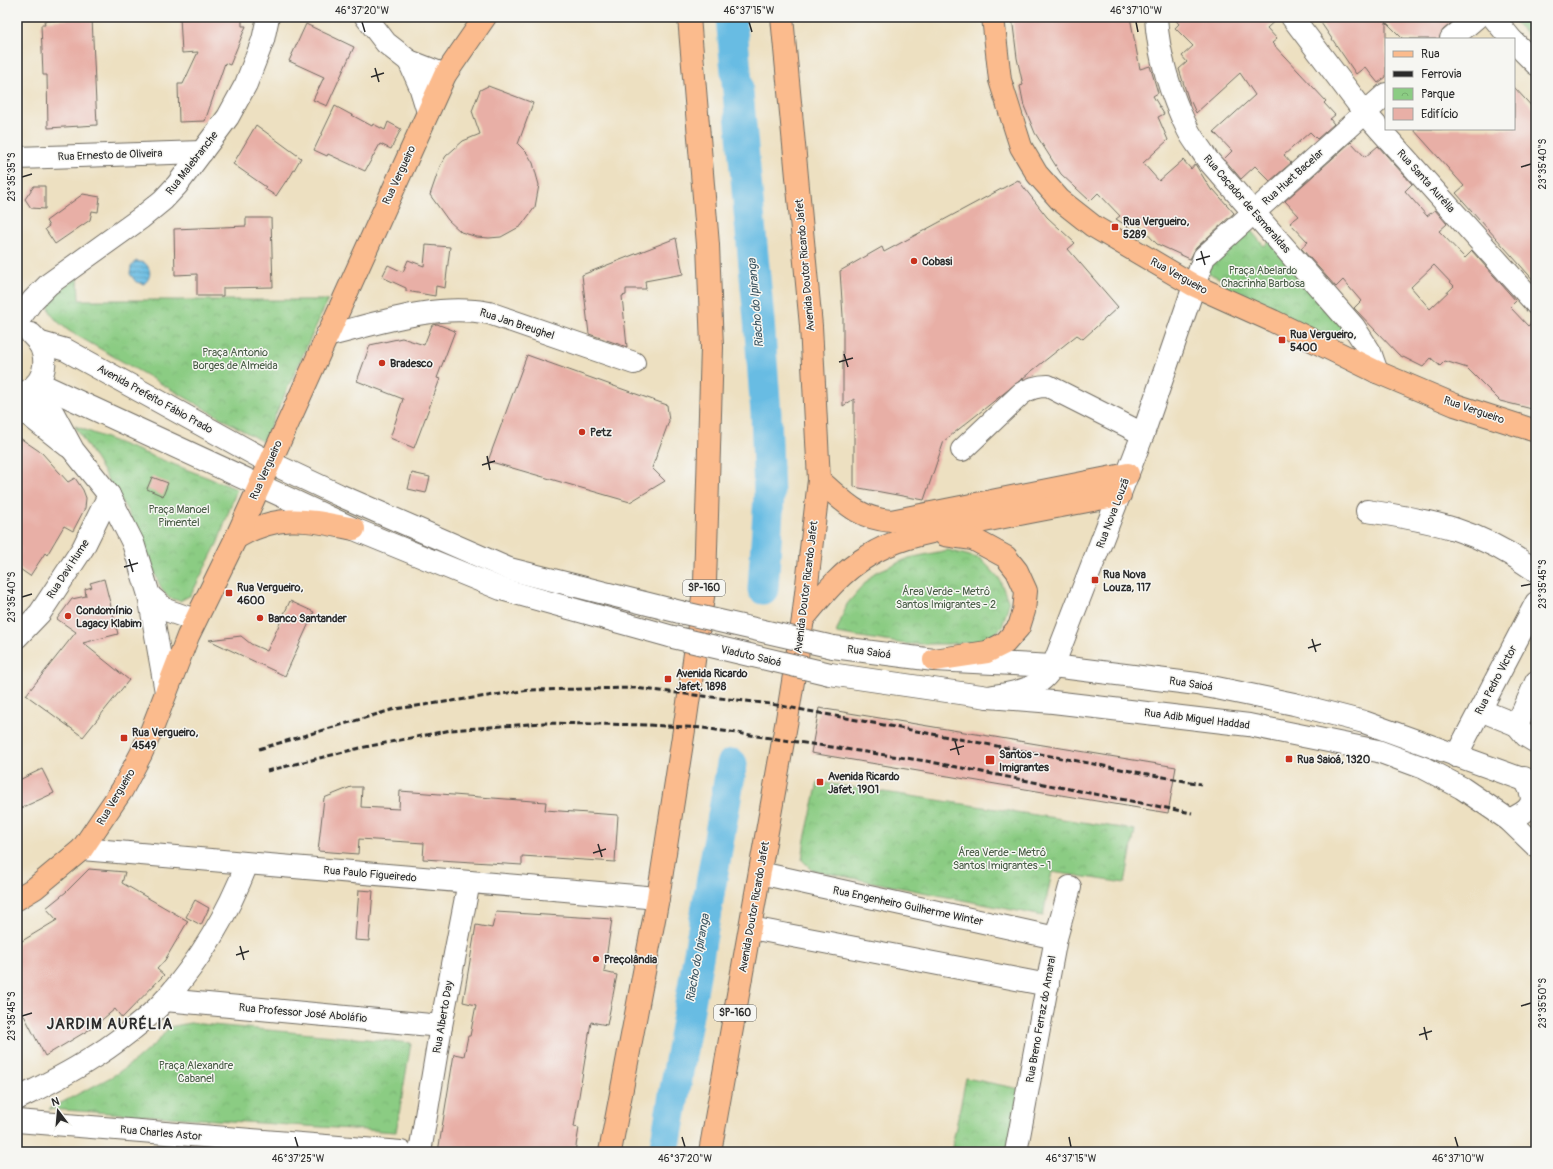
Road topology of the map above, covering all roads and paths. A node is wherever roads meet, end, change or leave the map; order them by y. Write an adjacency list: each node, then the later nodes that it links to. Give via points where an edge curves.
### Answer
1 (268, 17): 20 (street, Rua Malebranche, via 263,40 246,84 228,117)
2 (366, 17): 14 (street, via 386,43)
3 (485, 17): 16 (main road, Rua Vergueiro)
4 (689, 17): 70 (main road, SP-160, via 708,245 712,347 705,576)
5 (782, 17): 37 (main road, Avenida Doutor Ricardo Jafet / SP-160, via 811,326)
6 (993, 17): 23 (main road, Rua Vergueiro, via 1000,80 1008,109 1021,148 1037,174 1060,200 1093,226)
7 (1156, 17): 22 (street, Rua Caçador de Esmeraldas, via 1163,63 1188,131 1207,159)
8 (1292, 17): 19 (street, Rua Santa Aurélia)
9 (1477, 17): 11 (street)
10 (1493, 17): 12 (street)
11 (1452, 38)
12 (1510, 38)
13 (1515, 43): 15 (street)
14 (410, 61): 16 (street); 18 (street)
15 (1536, 64)
16 (445, 75): 18 (main road, Rua Vergueiro)
17 (1385, 95): 19 (street, Rua Huet Bacelar)
18 (428, 112): 27 (main road, Rua Vergueiro)
19 (1365, 113): 22 (street, Rua Huet Bacelar); 24 (street, Rua Santa Aurélia)
20 (202, 152): 21 (street, Rua Ernesto de Oliveira); 25 (street, Rua Malebranche, via 163,200 49,284)
21 (17, 158)
22 (1253, 213): 23 (street, Rua Huet Bacelar, via 1204,257); 30 (street, Rua Caçador de Esmeraldas, via 1354,327 1370,352)
23 (1193, 285): 30 (main road, Rua Vergueiro); 33 (street, Rua Nova Louzã)
24 (1536, 304)
25 (17, 322)
26 (17, 329): 28 (street, Avenida Prefeito Fábio Prado, via 31,335)
27 (326, 336): 29 (street, Rua Jan Breughel, via 426,312 473,310 490,313); 35 (main road, Rua Vergueiro)
28 (38, 342): 31 (street, via 43,350 45,362 43,373); 35 (street, Avenida Prefeito Fábio Prado, via 66,350)
29 (634, 363)
30 (1377, 372): 32 (main road, Rua Vergueiro, via 1455,405)
31 (23, 398): 38 (street); 39 (street, via 47,407 53,413 73,450)
32 (1536, 431)
33 (1143, 434): 34 (street, via 1048,386 1038,386 1022,394); 36 (street, Rua Nova Louzã)
34 (962, 450)
35 (269, 462): 38 (main road, Rua Vergueiro); 51 (street, Avenida Prefeito Fábio Prado, bridge, via 509,570)
36 (1128, 474): 37 (main road, via 891,521 876,520 860,514); 40 (street, Rua Nova Louzã)
37 (819, 480): 48 (main road, Avenida Doutor Ricardo Jafet / SP-160)
38 (258, 486): 42 (street, Viaduto Saioá); 44 (main road, Rua Vergueiro)
39 (109, 495): 46 (street, via 133,543); 50 (street, Rua Davi Hume, via 83,548 40,613)
40 (1120, 495): 43 (main road); 53 (street, Rua Nova Louzã)
41 (1367, 511): 45 (street, via 1418,519 1459,530 1492,544)
42 (354, 529): 44 (main road, via 299,519 284,520 251,529); 54 (street, Viaduto Saioá, bridge, via 501,589 673,637)
43 (928, 534): 48 (main road, via 897,542 863,559 840,578); 52 (main road, via 973,539 1006,557 1017,571 1026,591 1019,627 1004,643 987,652)
44 (236, 538): 49 (main road, Rua Vergueiro)
45 (1536, 572)
46 (149, 595): 49 (street, via 166,610); 56 (street)
47 (1536, 603): 58 (street, Rua Pedro Victor)
48 (803, 619): 67 (main road, Avenida Doutor Ricardo Jafet / SP-160)
49 (195, 620): 56 (main road, Rua Vergueiro)
50 (17, 637)
51 (833, 647): 52 (street, Rua Saioá)
52 (934, 660): 53 (street, Rua Saioá)
53 (1053, 666): 57 (street, Rua Nova Louzã, via 1046,677 1034,686); 61 (street, Rua Saioá, via 1197,684 1294,704 1364,722)
54 (830, 674): 57 (street, Rua Adib Miguel Haddad)
55 (1536, 682): 59 (street)
56 (166, 692): 65 (main road, Rua Vergueiro, via 152,729 122,790)
57 (988, 697): 63 (street, Rua Adib Miguel Haddad, via 1249,725 1378,752 1424,768 1462,788)
58 (1480, 710): 59 (street); 61 (street, Rua Pedro Victor)
59 (1517, 725): 60 (street, via 1526,736)
60 (1536, 742)
61 (1456, 756): 62 (street, Rua Saioá)
62 (1530, 781): 63 (street, via 1531,805)
63 (1509, 820): 64 (street, Rua Adib Miguel Haddad)
64 (1536, 846)
65 (82, 849): 66 (street, Rua Paulo Figueiredo); 71 (main road, Rua Vergueiro, via 35,888)
66 (247, 864): 68 (street, Rua Paulo Figueiredo); 75 (street, via 234,897 199,955)
67 (760, 873): 72 (main road, Avenida Doutor Ricardo Jafet / SP-160); 73 (street, Rua Engenheiro Guilherme Winter)
68 (469, 882): 70 (street, Rua Paulo Figueiredo); 76 (street, Rua Alberto Day)
69 (1070, 887): 73 (street, Rua Breno Ferraz do Amaral)
70 (658, 898): 81 (main road, SP-160)
71 (17, 899)
72 (750, 928): 74 (street); 82 (main road, Avenida Doutor Ricardo Jafet / SP-160)
73 (1056, 938): 74 (street, Rua Breno Ferraz do Amaral)
74 (1048, 985): 83 (street, Rua Breno Ferraz do Amaral)
75 (165, 1000): 76 (street, Rua Professor José Aboláfio); 77 (street, via 141,1022 90,1060)
76 (441, 1026): 80 (street, Rua Alberto Day)
77 (17, 1100)
78 (17, 1121): 79 (street, Rua Charles Astor)
79 (401, 1152)
80 (420, 1152)
81 (610, 1152)
82 (710, 1152)
83 (1016, 1152)

